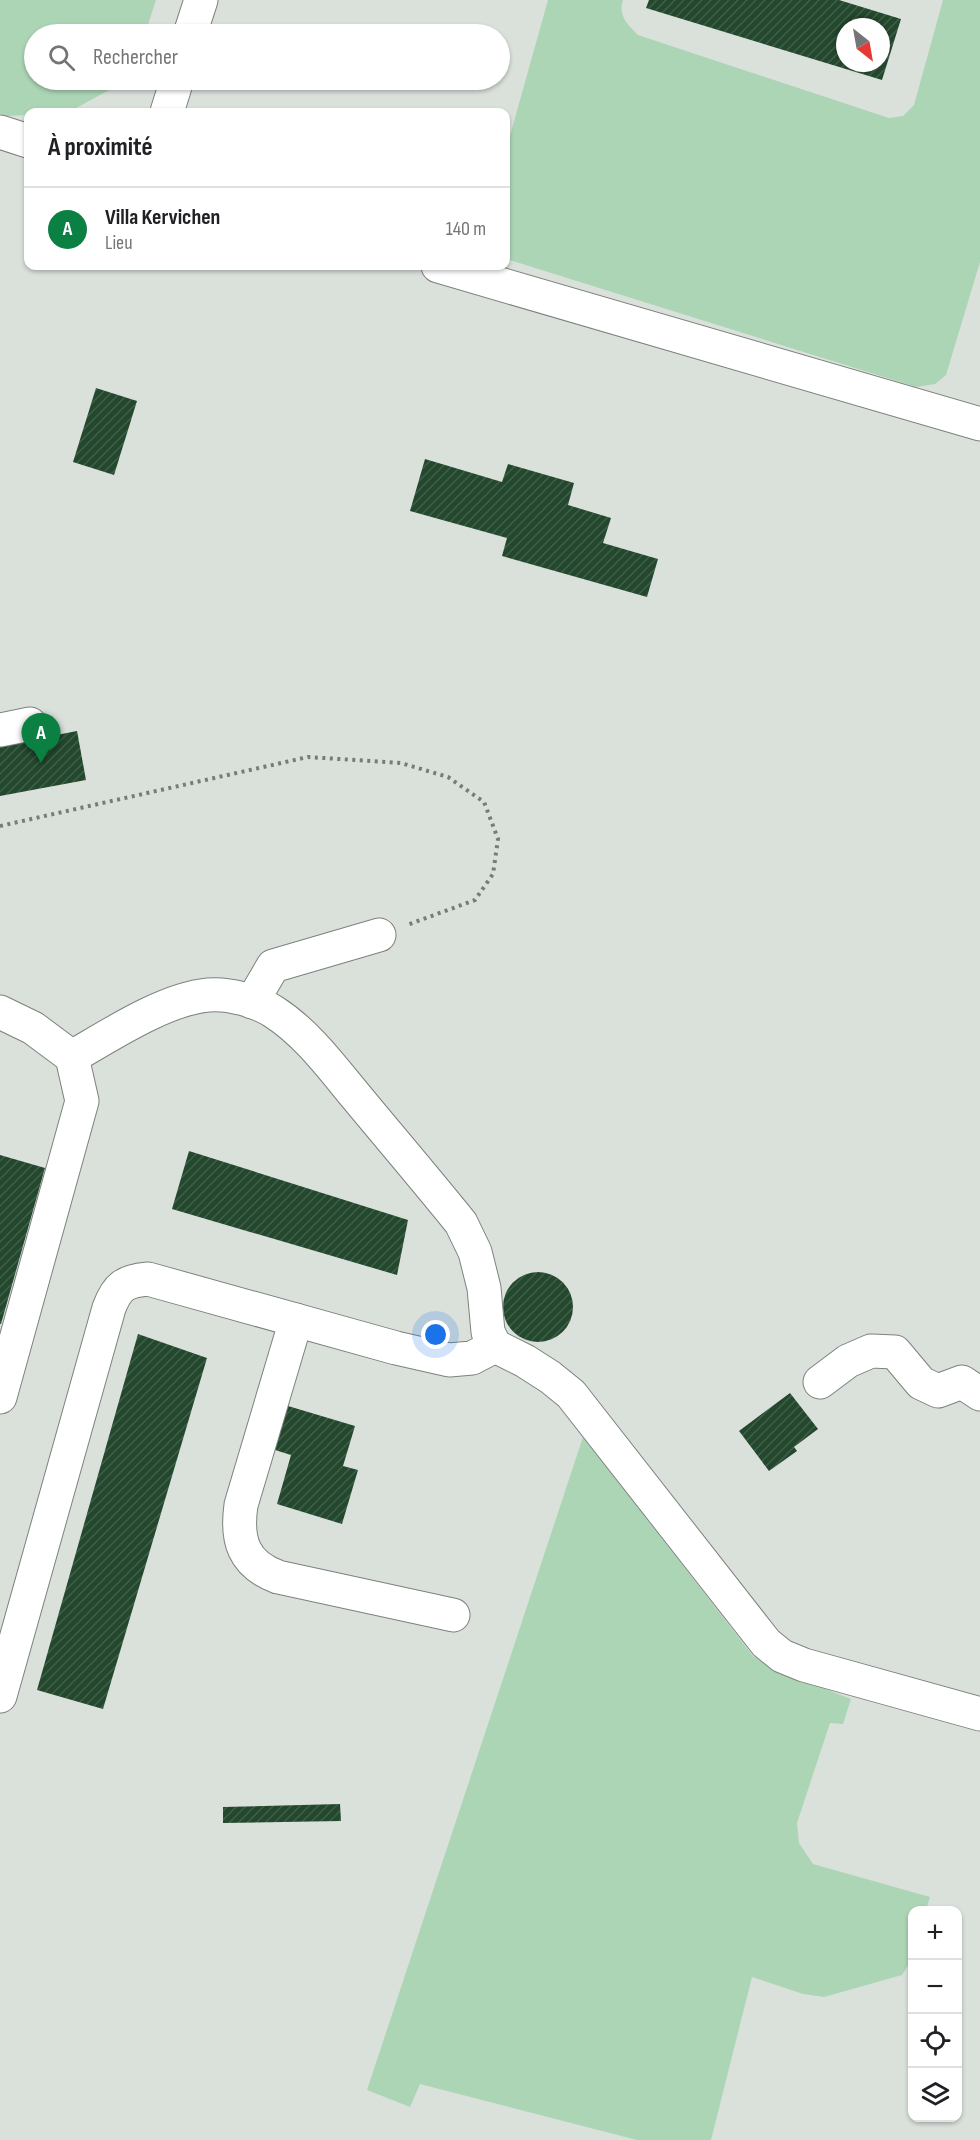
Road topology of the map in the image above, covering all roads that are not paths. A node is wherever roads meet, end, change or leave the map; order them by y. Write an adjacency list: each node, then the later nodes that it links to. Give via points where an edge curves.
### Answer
1 (201, 0): 2 (lane)
2 (193, 24)
3 (174, 90): 4 (lane)
4 (168, 108)
5 (0, 132): 6 (lane)
6 (24, 140)
7 (452, 270): 8 (lane)
8 (980, 423)
9 (379, 935): 10 (lane, via 273,966)
10 (252, 1002): 12 (lane, via 210,995 183,1000); 14 (lane, via 272,1011 313,1046 461,1223 475,1252 484,1288 488,1332)
11 (0, 1012): 12 (lane, via 33,1028)
12 (72, 1057): 17 (lane, via 82,1101)
13 (296, 1320): 14 (lane, via 449,1360 472,1358); 18 (lane, via 242,1505 238,1525 246,1554 267,1573 278,1577); 19 (lane, via 148,1279 122,1286 114,1296)
14 (495, 1346): 20 (lane, via 525,1361 571,1394 725,1592 782,1656)
15 (820, 1382): 16 (lane, via 848,1361 871,1351 895,1352 921,1383 938,1391 962,1382)
16 (980, 1394)
17 (0, 1397)
18 (453, 1615)
19 (0, 1696)
20 (980, 1714)

